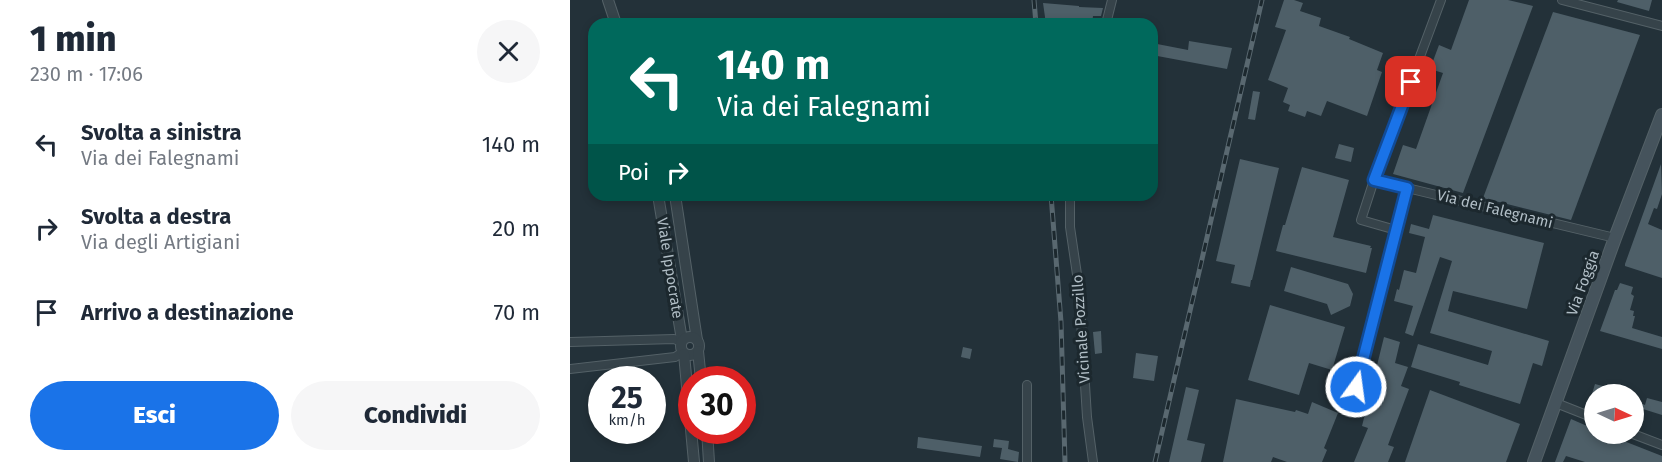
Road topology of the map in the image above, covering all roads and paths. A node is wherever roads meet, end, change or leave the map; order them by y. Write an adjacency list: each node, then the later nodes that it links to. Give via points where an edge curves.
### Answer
1 (608, 0): 5 (street)
2 (1112, 0): 6 (street)
3 (1441, 0): 9 (street)
4 (1562, 0): 7 (street)
5 (614, 18)
6 (1108, 18)
7 (1662, 26)
8 (1662, 115): 15 (main road, Via Foggia)
9 (1374, 180): 10 (street, Via dei Falegnami); 14 (street, via 1361,220)
10 (1407, 188): 14 (street); 15 (street, Via dei Falegnami)
11 (659, 201): 18 (street, Viale Ippocrate)
12 (676, 201): 17 (street, Viale Ippocrate)
13 (1070, 201): 31 (street, Vicinale Pozzillo)
14 (1396, 230): 22 (street)
15 (1615, 238): 23 (main road, Via Foggia)
16 (570, 342): 18 (street, via 674,339)
17 (697, 346): 18 (street, via 690,356); 18 (street, Viale Ippocrate, via 690,337); 19 (street, Viale Ippocrate)
18 (683, 347): 20 (street, via 675,357); 28 (street, Viale Ippocrate)
19 (699, 366)
20 (570, 369)
21 (1027, 385): 30 (street)
22 (1356, 387)
23 (1556, 403): 24 (street); 32 (main road, Via Foggia)
24 (1584, 414)
25 (1644, 438): 27 (street)
26 (707, 444): 29 (street)
27 (1662, 445)
28 (694, 462)
29 (709, 462)
30 (1027, 462)
31 (1093, 462)
32 (1534, 462)

